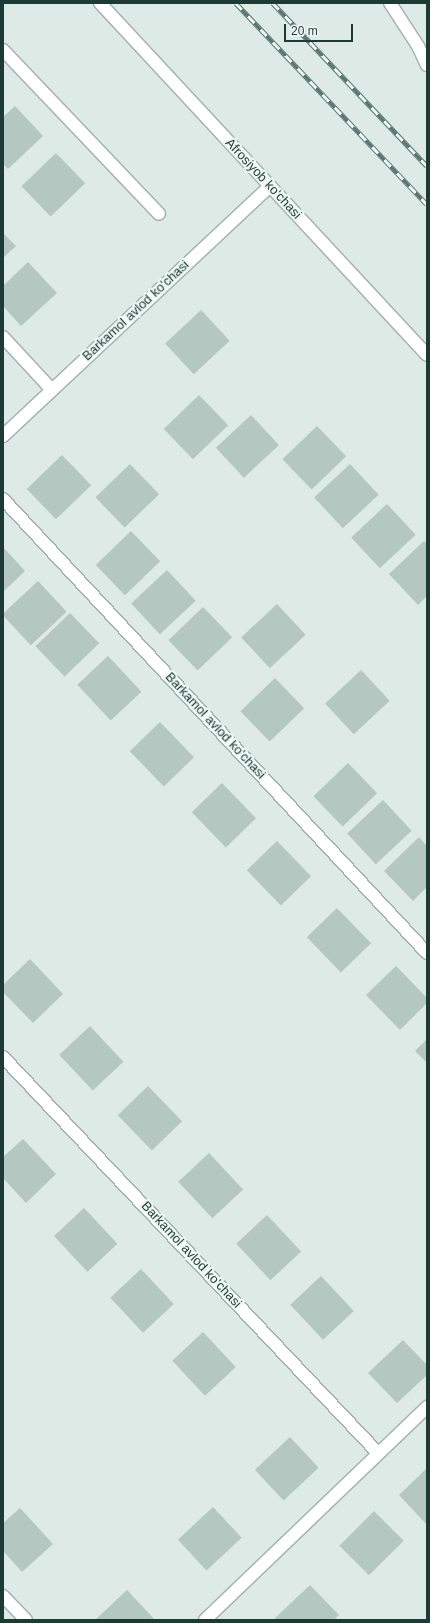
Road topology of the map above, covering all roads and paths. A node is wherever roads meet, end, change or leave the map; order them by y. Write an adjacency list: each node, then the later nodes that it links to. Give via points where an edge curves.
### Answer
1 (100, 3): 5 (street, Afrosiyob ko'chasi)
2 (390, 3): 4 (street, via 418,46)
3 (3, 50): 6 (street)
4 (427, 65)
5 (270, 186): 8 (street, Afrosiyob ko'chasi); 9 (street, Barkamol avlod ko'chasi)
6 (159, 214)
7 (3, 337): 9 (street)
8 (427, 355)
9 (52, 390): 10 (street, Barkamol avlod ko'chasi)
10 (3, 436)
11 (3, 499): 12 (street, Barkamol avlod ko'chasi)
12 (427, 953)
13 (3, 1056): 15 (street, Barkamol avlod ko'chasi)
14 (427, 1407): 15 (street)
15 (378, 1453): 18 (street)
16 (3, 1596): 17 (street)
17 (26, 1620)
18 (205, 1620)

